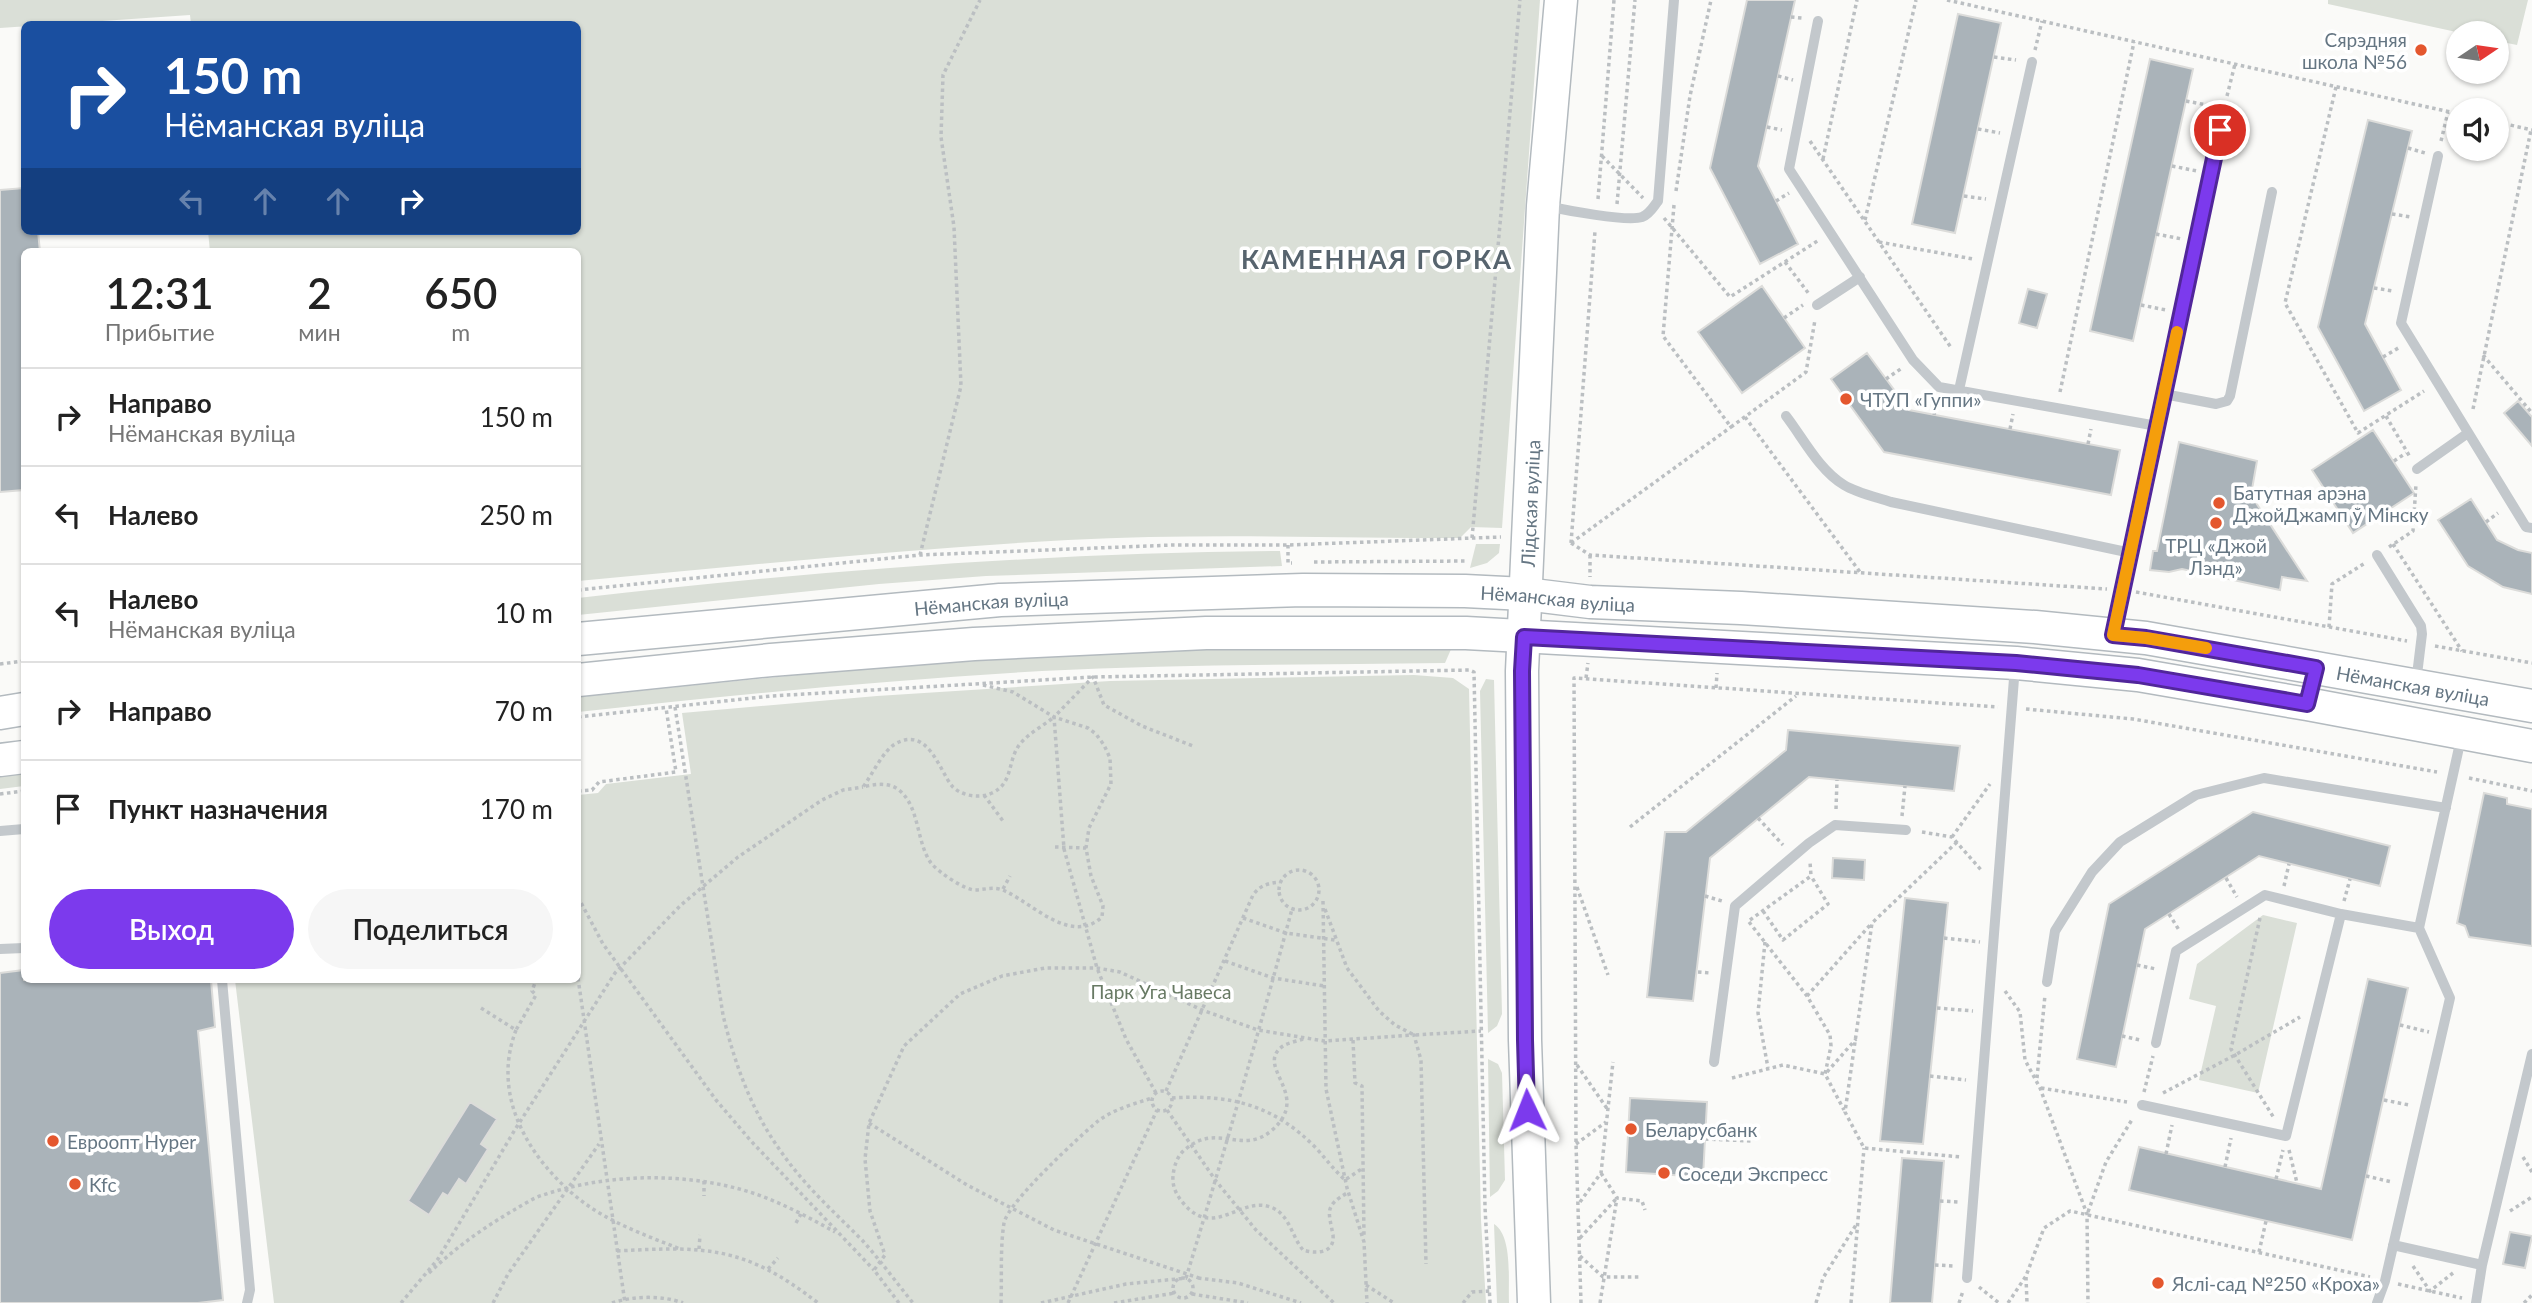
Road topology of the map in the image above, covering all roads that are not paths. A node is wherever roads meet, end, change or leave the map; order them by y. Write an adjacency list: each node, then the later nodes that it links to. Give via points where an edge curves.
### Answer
1 (1561, 0): 8 (main road, Лідская вуліца)
2 (1674, 0): 8 (lane, via 1658,201 1652,211 1641,218)
3 (1818, 21): 9 (lane, via 1789,169)
4 (2032, 62): 11 (lane)
5 (2225, 109): 12 (lane)
6 (2438, 156): 15 (lane, via 2401,323)
7 (2272, 192): 12 (lane, via 2230,396 2216,404)
8 (1544, 206): 20 (main road, Лідская вуліца)
9 (1860, 277): 10 (lane); 11 (lane, via 1913,360 1940,387)
10 (1817, 306)
11 (1959, 390): 14 (lane)
12 (2164, 394): 14 (lane)
13 (1786, 416): 18 (lane, via 1829,473 1859,492)
14 (2157, 426): 18 (lane)
15 (2468, 433): 16 (lane); 17 (lane, via 2526,527)
16 (2417, 470)
17 (2532, 528)
18 (2131, 552): 21 (lane)
19 (2377, 555): 27 (lane, via 2421,626)
20 (1525, 594): 21 (main road, Нёманская вуліца); 22 (main road, Лідская вуліца); 23 (main road, Нёманская вуліца, via 1303,590 999,600)
21 (2113, 635): 25 (main road, Нёманская вуліца)
22 (1524, 637): 24 (main road, Нёманская вуліца); 26 (main road, Нёманская вуліца, via 1206,633 974,644); 55 (main road, Лідская вуліца, via 1525,1040)
23 (581, 639)
24 (2016, 663): 28 (main road, Нёманская вуліца, via 2138,675); 52 (lane)
25 (2316, 668): 27 (main road, Нёманская вуліца); 28 (main road)
26 (581, 680)
27 (2415, 686): 29 (main road, Нёманская вуліца)
28 (2307, 704): 32 (main road, Нёманская вуліца)
29 (2532, 706)
30 (21, 710): 31 (main road)
31 (0, 713)
32 (2463, 732): 33 (main road, Нёманская вуліца); 36 (lane)
33 (2532, 746)
34 (21, 757): 35 (main road)
35 (0, 760)
36 (2446, 808): 41 (lane); 44 (lane, via 2264,778 2196,795 2120,842 2092,872 2055,931)
37 (21, 829): 39 (lane)
38 (1903, 830): 48 (lane, via 1835,825 1735,906)
39 (0, 831)
40 (2341, 914): 41 (lane); 46 (lane, via 2265,895 2176,951); 49 (lane, via 2286,1136)
41 (2419, 928): 50 (lane, via 2450,998 2406,1185)
42 (21, 948): 43 (lane)
43 (0, 949)
44 (2046, 982)
45 (222, 983): 54 (lane, via 250,1290)
46 (2156, 1043)
47 (2532, 1054): 51 (lane)
48 (1714, 1062)
49 (2141, 1105)
50 (2397, 1246): 51 (lane); 56 (lane)
51 (2482, 1265): 53 (lane)
52 (1967, 1278)
53 (2476, 1302)
54 (247, 1303)
55 (1534, 1303)
56 (2377, 1303)

